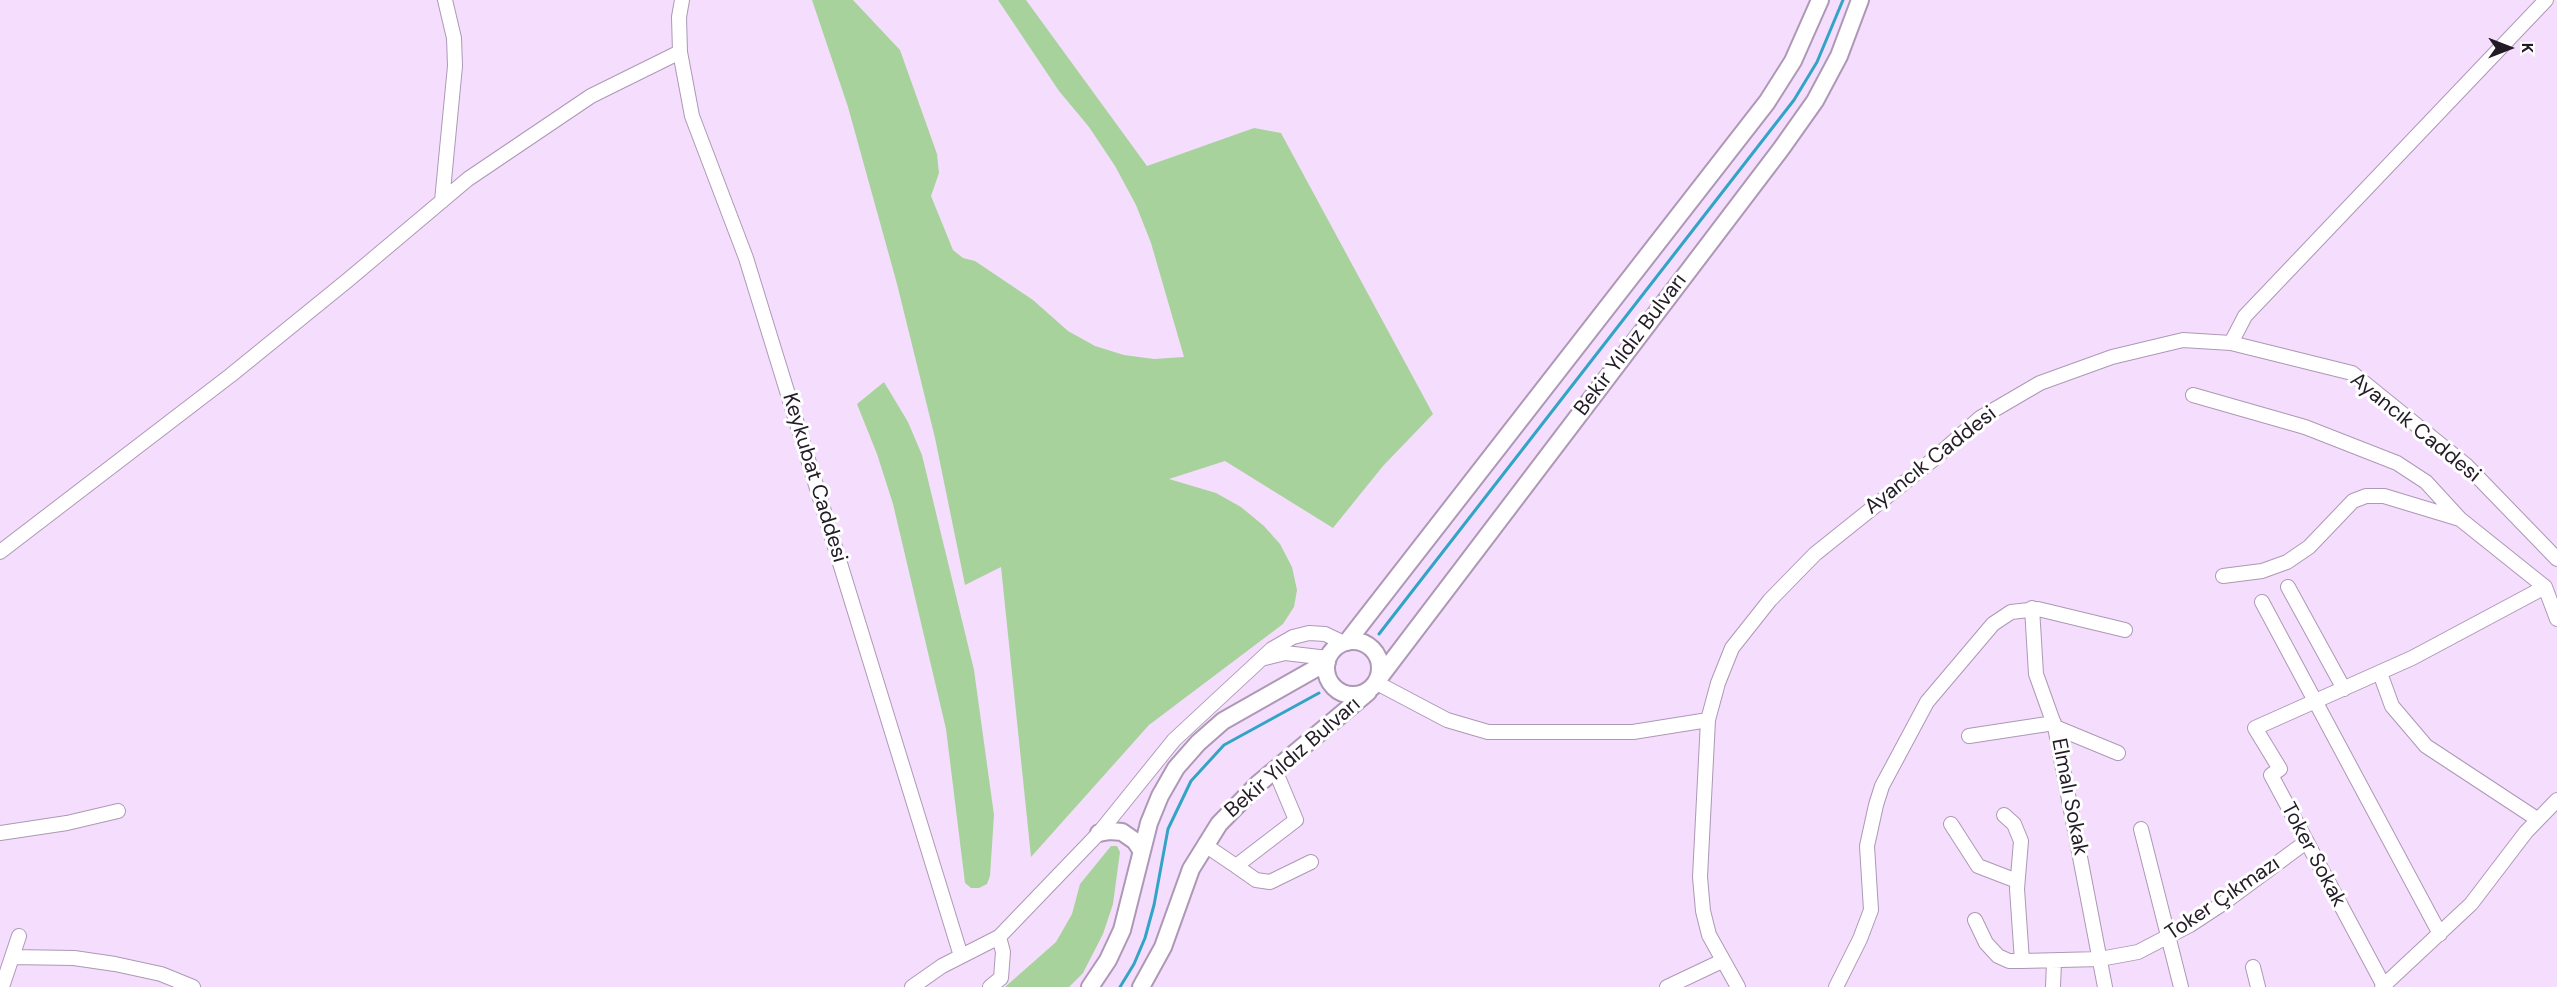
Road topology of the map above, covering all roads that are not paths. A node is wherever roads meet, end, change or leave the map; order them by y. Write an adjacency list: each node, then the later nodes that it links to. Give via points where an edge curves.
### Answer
1 (445, 0): 7 (street, via 454,38 455,66)
2 (682, 0): 6 (street, Keykubat Caddesi)
3 (1820, 0): 20 (main road, Bekir Yıldız Bulvarı, via 1793,61 1767,102)
4 (1860, 0): 24 (main road, Bekir Yıldız Bulvarı, via 1839,56 1815,101 1781,149)
5 (2546, 0): 8 (street, via 2246,316)
6 (680, 52): 7 (street, via 591,96 468,179); 51 (street, Keykubat Caddesi, via 692,116 746,258)
7 (442, 201): 11 (street, via 231,375)
8 (2231, 343): 12 (street, Ayancık Caddesi, via 2352,373 2467,466); 27 (street, Ayancık Caddesi, via 2183,340 2112,357 2040,383 1980,418 1815,554 1770,600 1732,648)
9 (2193, 395): 10 (street, via 2305,427 2397,463 2426,482)
10 (2460, 519): 13 (street, via 2384,496 2366,496 2348,505 2310,547 2293,559 2262,572); 14 (street)
11 (0, 552)
12 (2557, 559)
13 (2223, 576)
14 (2545, 586): 18 (street); 23 (street)
15 (2288, 588): 25 (street)
16 (2262, 602): 26 (street)
17 (2032, 608): 19 (street); 28 (street, Elmalı Sokak, via 2036,674); 67 (street, via 2011,612 1999,620 1927,702 1882,786 1867,846 1871,910)
18 (2557, 619)
19 (2125, 630)
20 (1345, 642): 21 (street, via 1317,633 1301,634 1278,645); 22 (main road, via 1334,649); 24 (main road, via 1362,642 1372,649 1379,659)
21 (1260, 660): 22 (street, via 1286,653); 39 (street, via 1174,740)
22 (1328, 660): 24 (main road, via 1328,678 1339,692 1357,696); 42 (main road, via 1237,712 1197,742 1160,796)
23 (2380, 673): 25 (street); 35 (street, via 2392,706 2426,746)
24 (1375, 684): 27 (street, via 1448,720 1488,732 1633,732); 31 (main road, Bekir Yıldız Bulvarı)
25 (2344, 689): 26 (street)
26 (2315, 702): 40 (street, Toker Sokak, via 2255,728 2280,769 2271,775); 47 (street)
27 (1708, 720): 54 (street, Ayancık Caddesi, via 1701,899 1709,935)
28 (2054, 725): 29 (street); 30 (street); 53 (street, Elmalı Sokak)
29 (1970, 736)
30 (2118, 753)
31 (1275, 770): 41 (main road, Bekir Yıldız Bulvarı, via 1231,809); 44 (street, via 1296,820)
32 (2557, 800): 35 (street)
33 (118, 811): 38 (street)
34 (2004, 815): 45 (street, via 2014,824 2021,841)
35 (2537, 819): 47 (street, via 2482,891)
36 (1951, 824): 45 (street, via 1978,866)
37 (2142, 829): 50 (street)
38 (0, 833)
39 (1099, 833): 42 (main road, via 1122,832); 49 (street)
40 (2306, 842): 50 (street, Toker Çıkmazı, via 2222,904); 58 (street, Toker Sokak)
41 (1204, 845): 44 (street); 64 (main road, Bekir Yıldız Bulvarı, via 1184,884 1164,947)
42 (1141, 850): 63 (main road, via 1122,930)
43 (1311, 862): 44 (street, via 1270,882 1256,880)
44 (1236, 867)
45 (2017, 881): 55 (street)
46 (1975, 920): 55 (street, Toker Çıkmazı, via 1998,956)
47 (2440, 934): 58 (street)
48 (19, 936): 52 (street)
49 (999, 937): 51 (street); 62 (street, via 1003,952 1001,978)
50 (2169, 937): 53 (street, Toker Çıkmazı, via 2138,952); 70 (street)
51 (962, 956): 61 (street)
52 (12, 957): 59 (street); 60 (street, via 74,958 115,964 161,974)
53 (2100, 959): 56 (street, Toker Çıkmazı); 69 (street, Elmalı Sokak)
54 (1722, 961): 65 (street); 66 (street, Ayancık Caddesi)
55 (2022, 961): 56 (street, Toker Çıkmazı)
56 (2054, 962): 68 (street)
57 (2253, 967): 71 (street)
58 (2383, 986)
59 (3, 987)
60 (193, 987)
61 (912, 987)
62 (990, 987)
63 (1090, 987)
64 (1142, 987)
65 (1667, 987)
66 (1738, 987)
67 (1836, 987)
68 (2053, 987)
69 (2105, 987)
70 (2181, 987)
71 (2258, 987)

